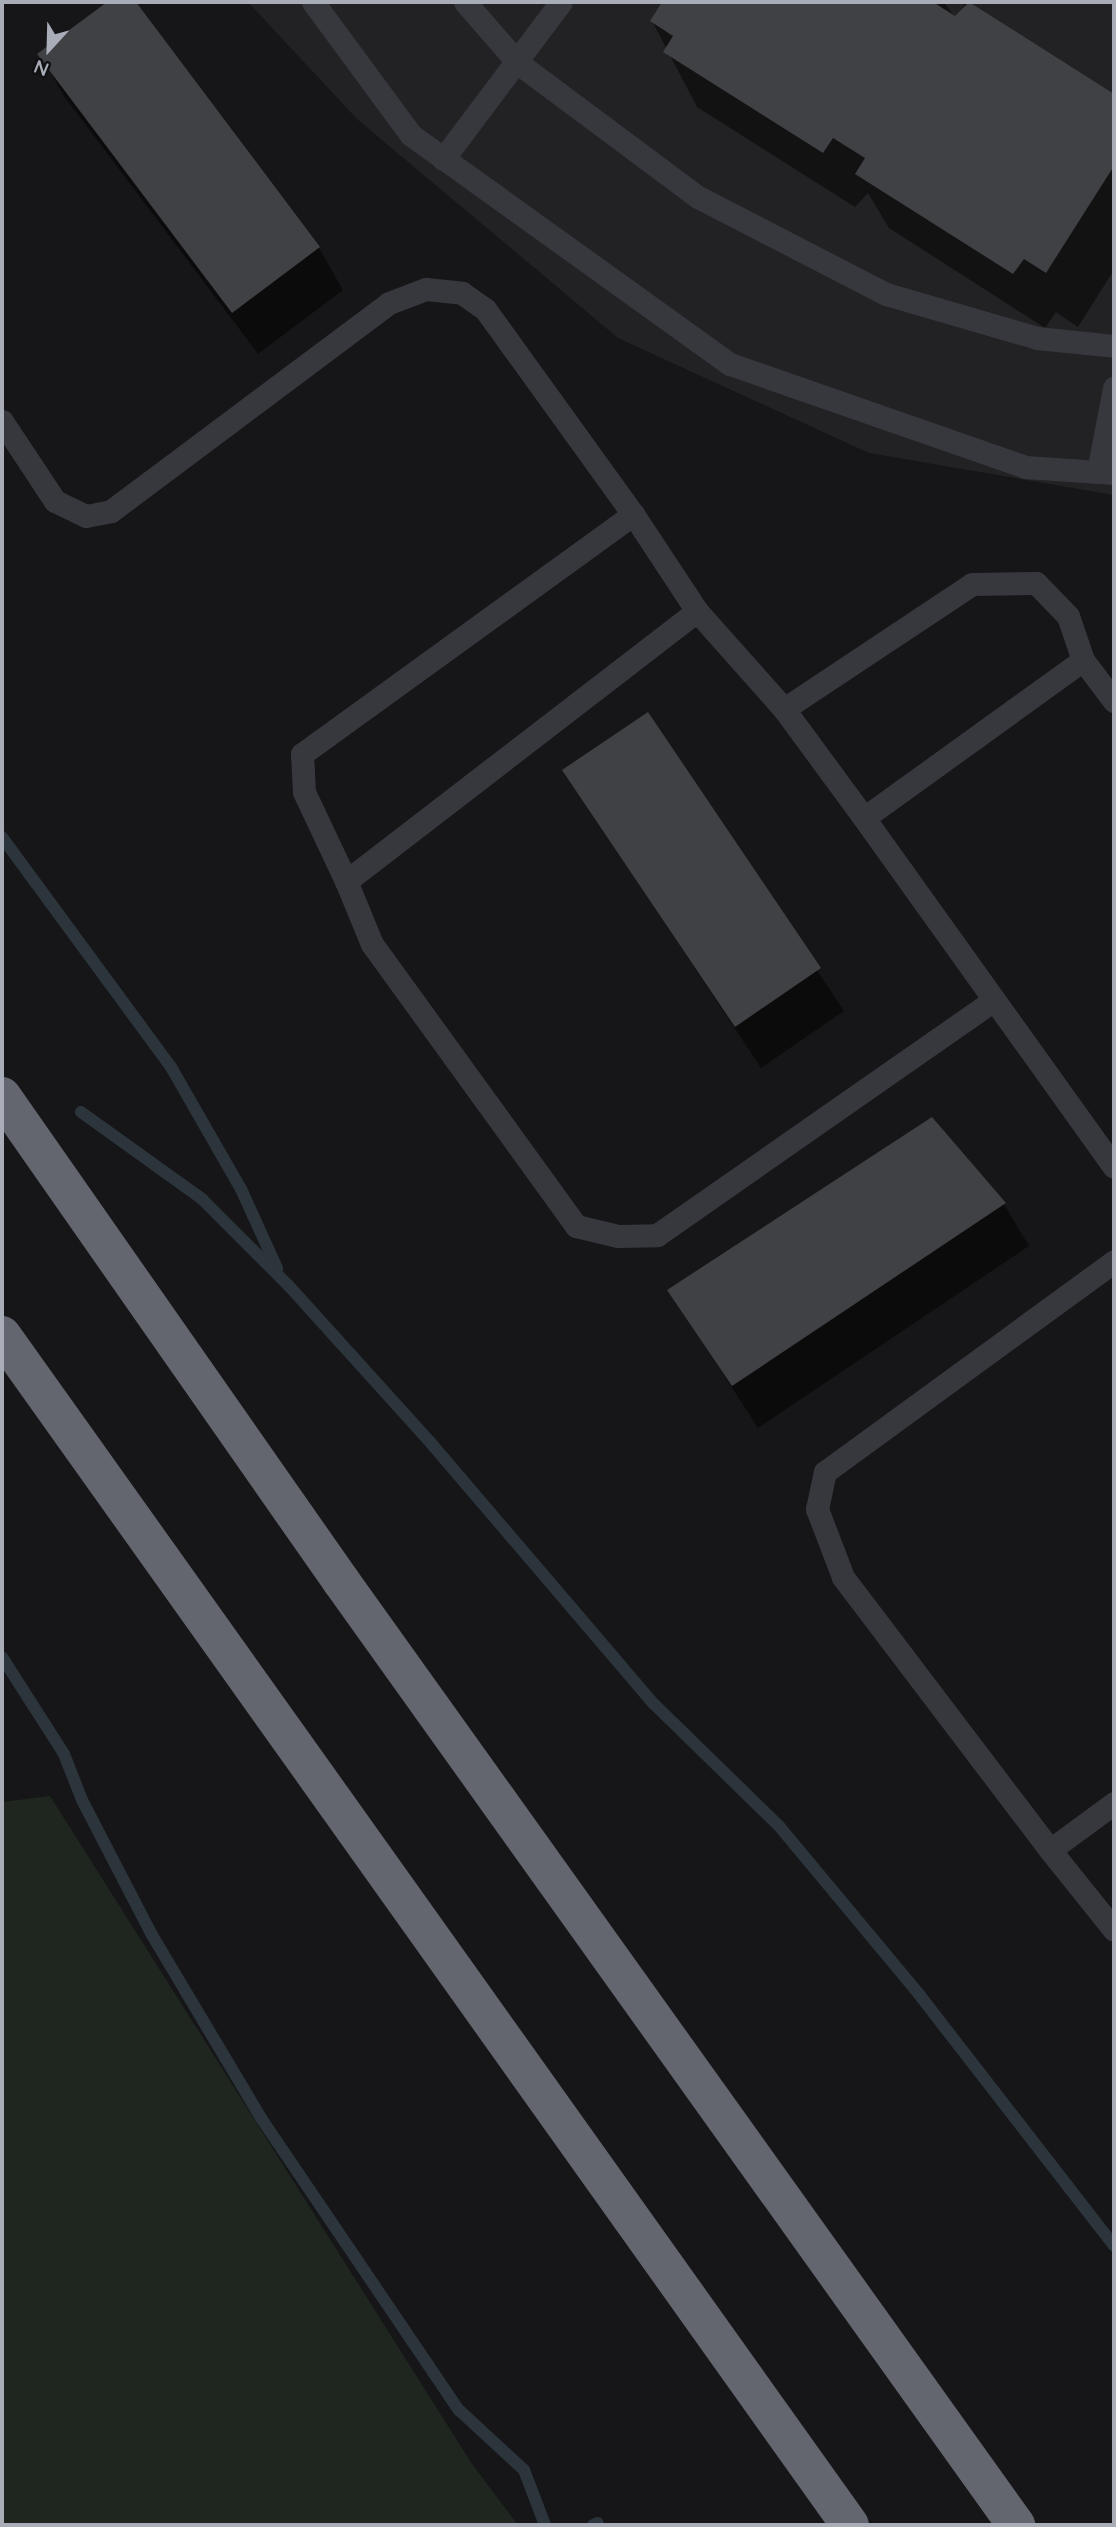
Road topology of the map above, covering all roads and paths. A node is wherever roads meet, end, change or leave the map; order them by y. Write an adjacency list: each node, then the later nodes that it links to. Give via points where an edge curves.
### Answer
1 (313, 2): 5 (lane, via 411,135)
2 (465, 2): 4 (lane)
3 (561, 2): 4 (lane)
4 (518, 64): 5 (lane); 6 (lane, via 698,197 886,294 1037,338)
5 (443, 159): 9 (lane, via 730,364 1025,467)
6 (1114, 346)
7 (1114, 388): 9 (lane)
8 (2, 421): 10 (lane, via 55,501 86,516 111,511 389,303 426,289 462,293 485,309)
9 (1106, 472)
10 (633, 514): 11 (lane); 16 (lane, via 302,754 304,792)
11 (697, 611): 14 (lane); 16 (lane)
12 (1083, 660): 13 (lane); 14 (lane, via 1068,616 1036,583 972,584); 15 (lane)
13 (1114, 701)
14 (784, 709): 15 (lane)
15 (864, 818): 17 (lane)
16 (346, 881): 17 (lane, via 372,944 576,1226 618,1237 657,1235)
17 (994, 1000): 19 (lane)
18 (2, 1096): 26 (highway, via 341,1581)
19 (1114, 1167)
20 (1114, 1261): 23 (lane, via 825,1472 817,1509 844,1577)
21 (2, 1335): 25 (highway)
22 (1114, 1804): 23 (lane)
23 (1050, 1850): 24 (lane)
24 (1114, 1930)
25 (850, 2525)
26 (1016, 2525)

